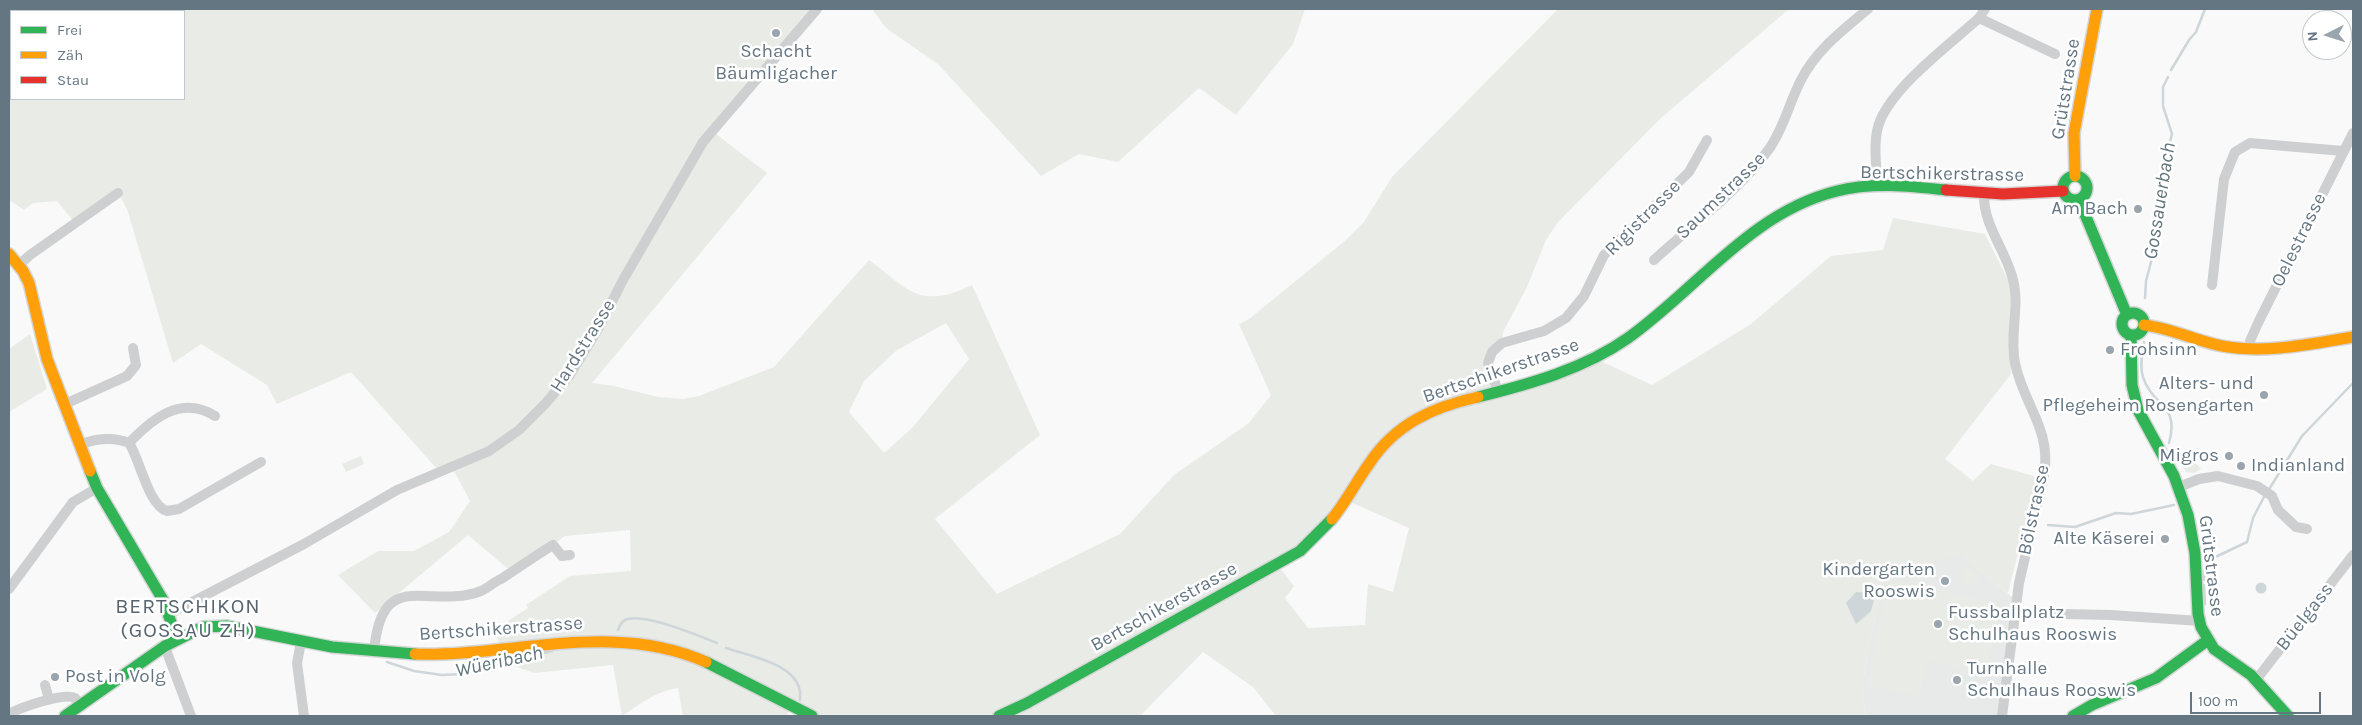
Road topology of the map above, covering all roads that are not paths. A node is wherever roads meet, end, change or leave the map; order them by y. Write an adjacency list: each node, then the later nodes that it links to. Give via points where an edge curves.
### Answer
1 (817, 9): 39 (street, Hardstrasse, via 702,142 569,376 519,430 489,451 396,490 304,544)
2 (1868, 9): 17 (street, Saumstrasse, via 1812,62 1770,148 1750,173)
3 (1985, 9): 5 (street)
4 (2097, 9): 10 (street, Grütstrasse, via 2074,133)
5 (1978, 18): 6 (street); 11 (street, via 1892,98 1880,122 1876,140)
6 (2055, 54)
7 (2353, 133): 9 (street, Oelestrasse)
8 (1707, 140): 26 (street, Rigistrasse, via 1689,172 1604,255 1584,296 1566,318 1544,331 1502,343 1492,352 1488,363)
9 (2343, 152): 19 (street, via 2250,143 2235,152 2224,179); 25 (street, Oelestrasse, via 2258,323)
10 (2074, 176): 12 (street, via 2066,180); 15 (street, via 2085,181 2088,188)
11 (1877, 186): 14 (street, Bertschikerstrasse); 26 (street, Bertschikerstrasse, via 1838,190 1791,207 1769,220 1634,334 1596,357)
12 (2063, 191): 14 (street, Bertschikerstrasse); 15 (street, via 2069,199)
13 (118, 193): 18 (street)
14 (1984, 194): 38 (street, Bölstrasse, via 1988,220 2014,280 2015,361 2040,427 2046,454)
15 (2079, 200): 20 (street)
16 (9, 255): 18 (street)
17 (1654, 260)
18 (19, 265): 27 (street, via 29,283 47,359)
19 (2212, 285)
20 (2127, 315): 21 (street, via 2139,315); 22 (street, via 2121,325)
21 (2144, 325): 22 (street, via 2140,334); 25 (street, via 2206,342)
22 (2130, 336): 32 (street, Grütstrasse, via 2132,385 2138,410)
23 (2353, 337): 25 (street, via 2295,347)
24 (133, 348): 27 (street, via 136,365 126,376)
25 (2250, 349)
26 (1498, 392): 55 (street, Bertschikerstrasse, via 1452,403 1398,429 1379,450 1329,524 1300,551)
27 (65, 404): 30 (street)
28 (215, 416): 29 (street, via 204,409 191,407 171,410 143,429)
29 (130, 443): 30 (street, via 117,438); 31 (street, via 146,484 160,507 167,511 179,509)
30 (80, 444): 33 (street)
31 (260, 462)
32 (2179, 487): 34 (street, via 2198,479 2218,476 2261,488 2272,496 2278,510 2296,527); 40 (street, Grütstrasse, via 2194,542)
33 (97, 488): 37 (street, via 73,502); 39 (street)
34 (2307, 529)
35 (570, 555): 45 (street, via 562,556 553,546 483,590 468,595 400,597 389,604 380,617)
36 (2353, 555): 46 (street, Büelgass)
37 (9, 589)
38 (2014, 613): 40 (street); 56 (street, Bölstrasse)
39 (169, 614): 41 (street)
40 (2200, 621): 42 (street, Grütstrasse)
41 (180, 638): 43 (street, Bertschikerstrasse, via 208,626 229,627); 44 (street)
42 (2208, 640): 46 (street, Grütstrasse, via 2218,653); 57 (street, via 2154,680)
43 (301, 642): 45 (street, Bertschikerstrasse); 53 (street, via 297,663)
44 (165, 647): 49 (street); 52 (street)
45 (374, 652): 54 (street, Bertschikerstrasse, via 476,652 624,641 658,646 710,664)
46 (2256, 680): 58 (street, Grütstrasse)
47 (45, 685): 48 (street)
48 (50, 699): 49 (street, via 68,697); 50 (street)
49 (80, 704): 51 (street)
50 (9, 714)
51 (65, 716)
52 (191, 716)
53 (304, 716)
54 (812, 716)
55 (999, 716)
56 (2002, 716)
57 (2073, 716)
58 (2288, 716)

